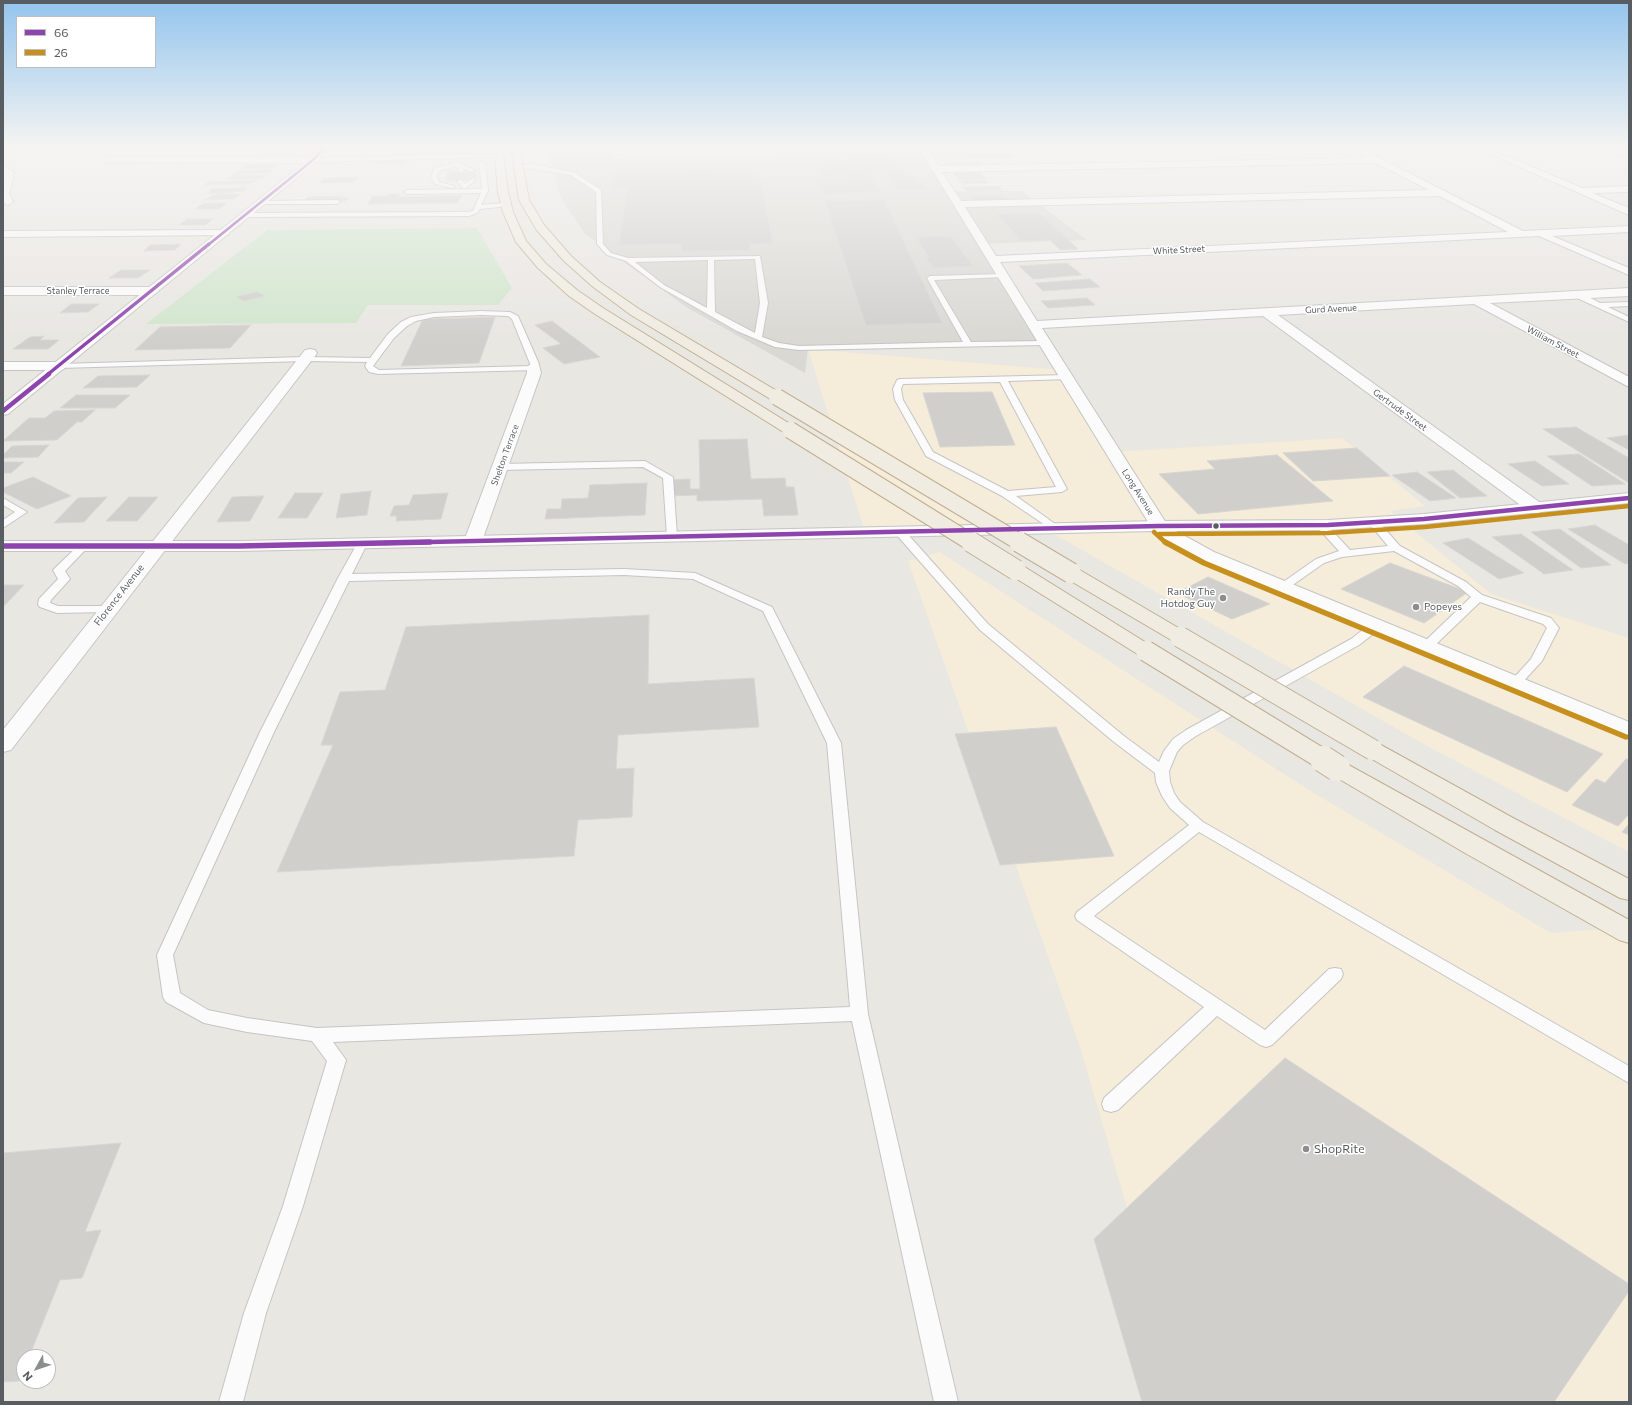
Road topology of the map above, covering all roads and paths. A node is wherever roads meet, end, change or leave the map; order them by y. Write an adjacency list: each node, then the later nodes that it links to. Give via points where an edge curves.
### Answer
1 (252, 211): 8 (street)
2 (477, 211): 8 (lane, via 469,214)
3 (508, 211): 73 (highway, bridge, via 521,242 542,266 561,284 614,320 1337,768)
4 (530, 211): 72 (highway, bridge, via 552,242 575,267 635,312 1373,750)
5 (599, 211): 16 (lane, via 600,244 609,254)
6 (962, 211): 15 (street, Long Avenue)
7 (1476, 211): 12 (street)
8 (246, 215): 10 (street)
9 (1629, 229): 13 (street, White Street)
10 (224, 233): 11 (street); 20 (street)
11 (3, 234)
12 (1521, 234): 13 (street, White Street); 15 (street, White Street)
13 (1539, 234): 17 (street)
14 (711, 258): 16 (lane); 26 (lane); 30 (lane, via 758,257 764,303)
15 (993, 259): 18 (street, Long Avenue)
16 (628, 260): 26 (lane, via 662,286)
17 (1629, 272)
18 (1003, 276): 29 (street, Long Avenue); 32 (lane, via 930,278)
19 (3, 291): 20 (street, Stanley Terrace)
20 (153, 291): 36 (street)
21 (1629, 292): 22 (street, Gurd Avenue)
22 (1578, 295): 23 (street, Gurd Avenue); 25 (lane)
23 (1477, 301): 27 (street, Gurd Avenue); 40 (street, William Street)
24 (1629, 304): 25 (lane)
25 (1599, 306): 28 (lane)
26 (711, 312): 30 (lane)
27 (1264, 312): 29 (street, Gurd Avenue); 46 (street, Gertrude Street)
28 (1629, 320)
29 (1034, 325): 31 (street, Long Avenue)
30 (758, 338): 32 (lane, via 778,345 799,348)
31 (1045, 343): 32 (lane); 38 (street, Long Avenue)
32 (969, 345)
33 (307, 356): 34 (lane); 36 (lane); 58 (street, Florence Avenue)
34 (373, 360): 37 (lane, via 369,366 378,372); 37 (lane, via 391,336 414,319 434,315 510,314 515,318 526,341 535,364)
35 (3, 366): 36 (street)
36 (59, 366): 41 (street)
37 (534, 368): 42 (street, Shelton Terrace)
38 (1066, 377): 39 (lane); 50 (street, Long Avenue)
39 (1003, 379): 43 (lane, via 1062,489); 43 (lane, via 900,382 897,389 899,400 928,454)
40 (1629, 383)
41 (3, 411)
42 (500, 467): 53 (lane, via 645,464 668,477); 54 (street, Shelton Terrace)
43 (1006, 494): 51 (lane)
44 (1629, 498): 46 (street)
45 (5, 504): 48 (lane, via 22,512)
46 (1536, 508): 47 (street)
47 (1374, 522): 49 (street); 59 (lane)
48 (3, 525)
49 (1321, 525): 50 (street); 60 (lane)
50 (1159, 526): 51 (street); 62 (street, Long Avenue, via 1173,538 1195,550)
51 (1054, 528): 52 (street)
52 (899, 531): 53 (street); 70 (lane, via 984,627 1119,739)
53 (672, 536): 54 (street)
54 (473, 541): 55 (street)
55 (362, 544): 58 (street); 61 (lane)
56 (3, 546): 57 (street)
57 (84, 546): 58 (street); 64 (lane, via 59,570 64,579 45,599 44,605 57,610)
58 (158, 546): 64 (street, Florence Avenue)
59 (1396, 548): 60 (lane); 63 (lane, via 1462,584)
60 (1347, 553): 62 (lane, via 1320,561)
61 (344, 578): 76 (lane, via 624,572 695,576 768,609 834,743); 77 (lane, via 267,732 165,955 172,997 204,1016)
62 (1283, 587): 65 (street, Long Avenue)
63 (1478, 597): 66 (lane); 67 (lane, via 1546,621 1553,628 1536,661)
64 (108, 609): 69 (street, Florence Avenue)
65 (1377, 625): 66 (street, Long Avenue); 70 (lane, via 1355,642 1191,733 1178,742 1171,751)
66 (1427, 646): 67 (street, Long Avenue)
67 (1515, 682): 68 (street, Long Avenue)
68 (1629, 730)
69 (3, 745)
70 (1162, 771): 71 (lane, via 1167,793 1175,805)
71 (1198, 825): 75 (lane, via 1083,916); 78 (lane)
72 (1629, 891)
73 (1629, 933)
74 (1335, 974): 75 (lane, via 1266,1040)
75 (1216, 1006): 79 (lane)
76 (859, 1014): 77 (lane); 81 (lane)
77 (317, 1035): 80 (lane, via 337,1060 293,1206 255,1313)
78 (1629, 1075)
79 (1111, 1104)
80 (231, 1402)
81 (946, 1402)

